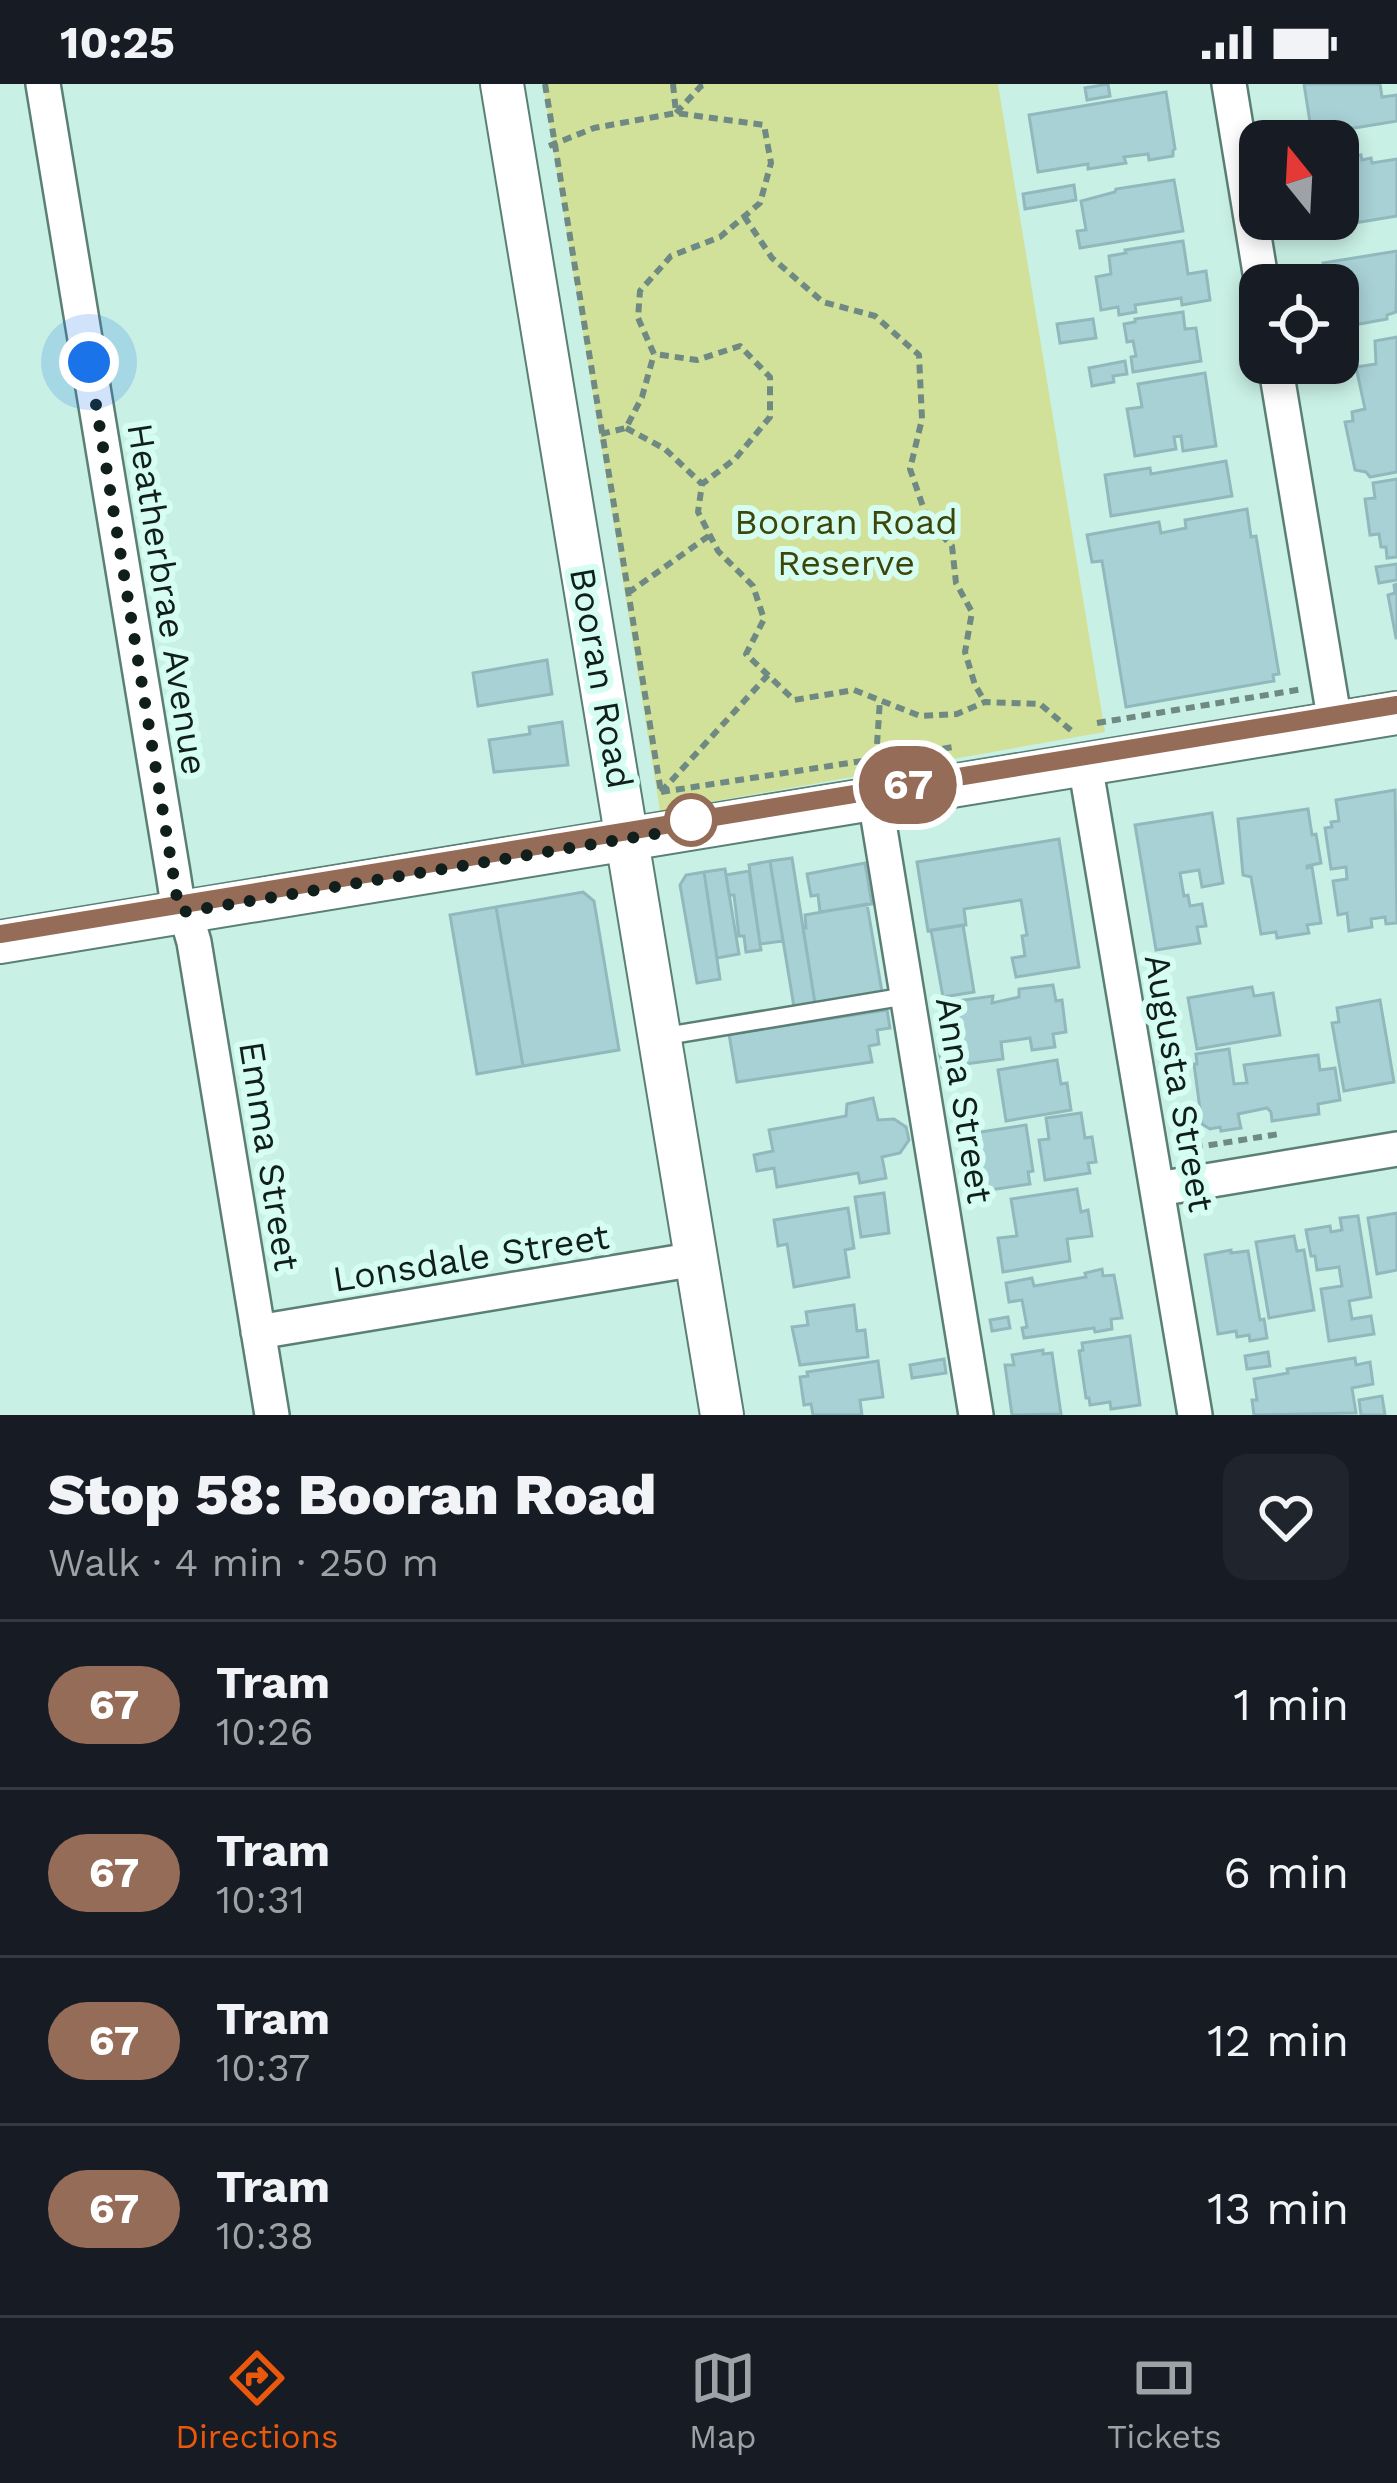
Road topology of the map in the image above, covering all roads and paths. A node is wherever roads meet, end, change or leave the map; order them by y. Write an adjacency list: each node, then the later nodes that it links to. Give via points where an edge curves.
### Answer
1 (43, 84): 30 (street, Heatherbrae Avenue)
2 (502, 84): 9 (street, Booran Road)
3 (544, 84): 8 (path)
4 (673, 84): 7 (path)
5 (708, 84): 7 (path)
6 (1229, 84): 11 (street)
7 (676, 113): 8 (path); 10 (path, via 764,125 771,163 760,202)
8 (554, 144): 9 (path); 15 (path)
9 (514, 160): 15 (street, Booran Road)
10 (744, 217): 12 (path, via 720,237 670,256 640,291 638,317); 21 (path, via 772,258 824,302 875,316 919,355 922,419 910,469 928,521 952,546 956,583 972,612 965,652)
11 (1259, 264)
12 (653, 354): 14 (path); 16 (path, via 698,360 740,346 770,377 770,418)
13 (1279, 384): 22 (street)
14 (626, 428): 15 (path); 16 (path, via 665,449)
15 (581, 438): 18 (path); 29 (street, Booran Road)
16 (701, 484): 17 (path, via 698,512)
17 (710, 535): 18 (path); 19 (path, via 753,586 764,619 746,654)
18 (627, 593): 28 (path)
19 (767, 675): 20 (path, via 794,700 854,690); 28 (path)
20 (880, 700): 21 (path, via 920,716); 27 (path)
21 (985, 703): 26 (path, via 1040,704)
22 (1332, 704): 23 (street); 26 (street); 26 (path)
23 (1397, 713)
24 (1050, 732): 26 (path)
25 (963, 745): 27 (path)
26 (1078, 746): 27 (street); 35 (street, Augusta Street)
27 (875, 778): 28 (path); 29 (street); 32 (street, Anna Street)
28 (661, 793)
29 (628, 838): 30 (street); 33 (street, Booran Road)
30 (183, 912): 31 (street); 37 (street, Emma Street)
31 (0, 942)
32 (908, 996): 33 (lane); 40 (street, Anna Street)
33 (659, 1037): 36 (street, Booran Road)
34 (1397, 1149): 35 (street)
35 (1158, 1189): 41 (street, Augusta Street)
36 (696, 1259): 37 (street, Lonsdale Street); 39 (street, Booran Road)
37 (258, 1333): 38 (street, Emma Street)
38 (272, 1415)
39 (722, 1415)
40 (976, 1415)
41 (1195, 1415)

